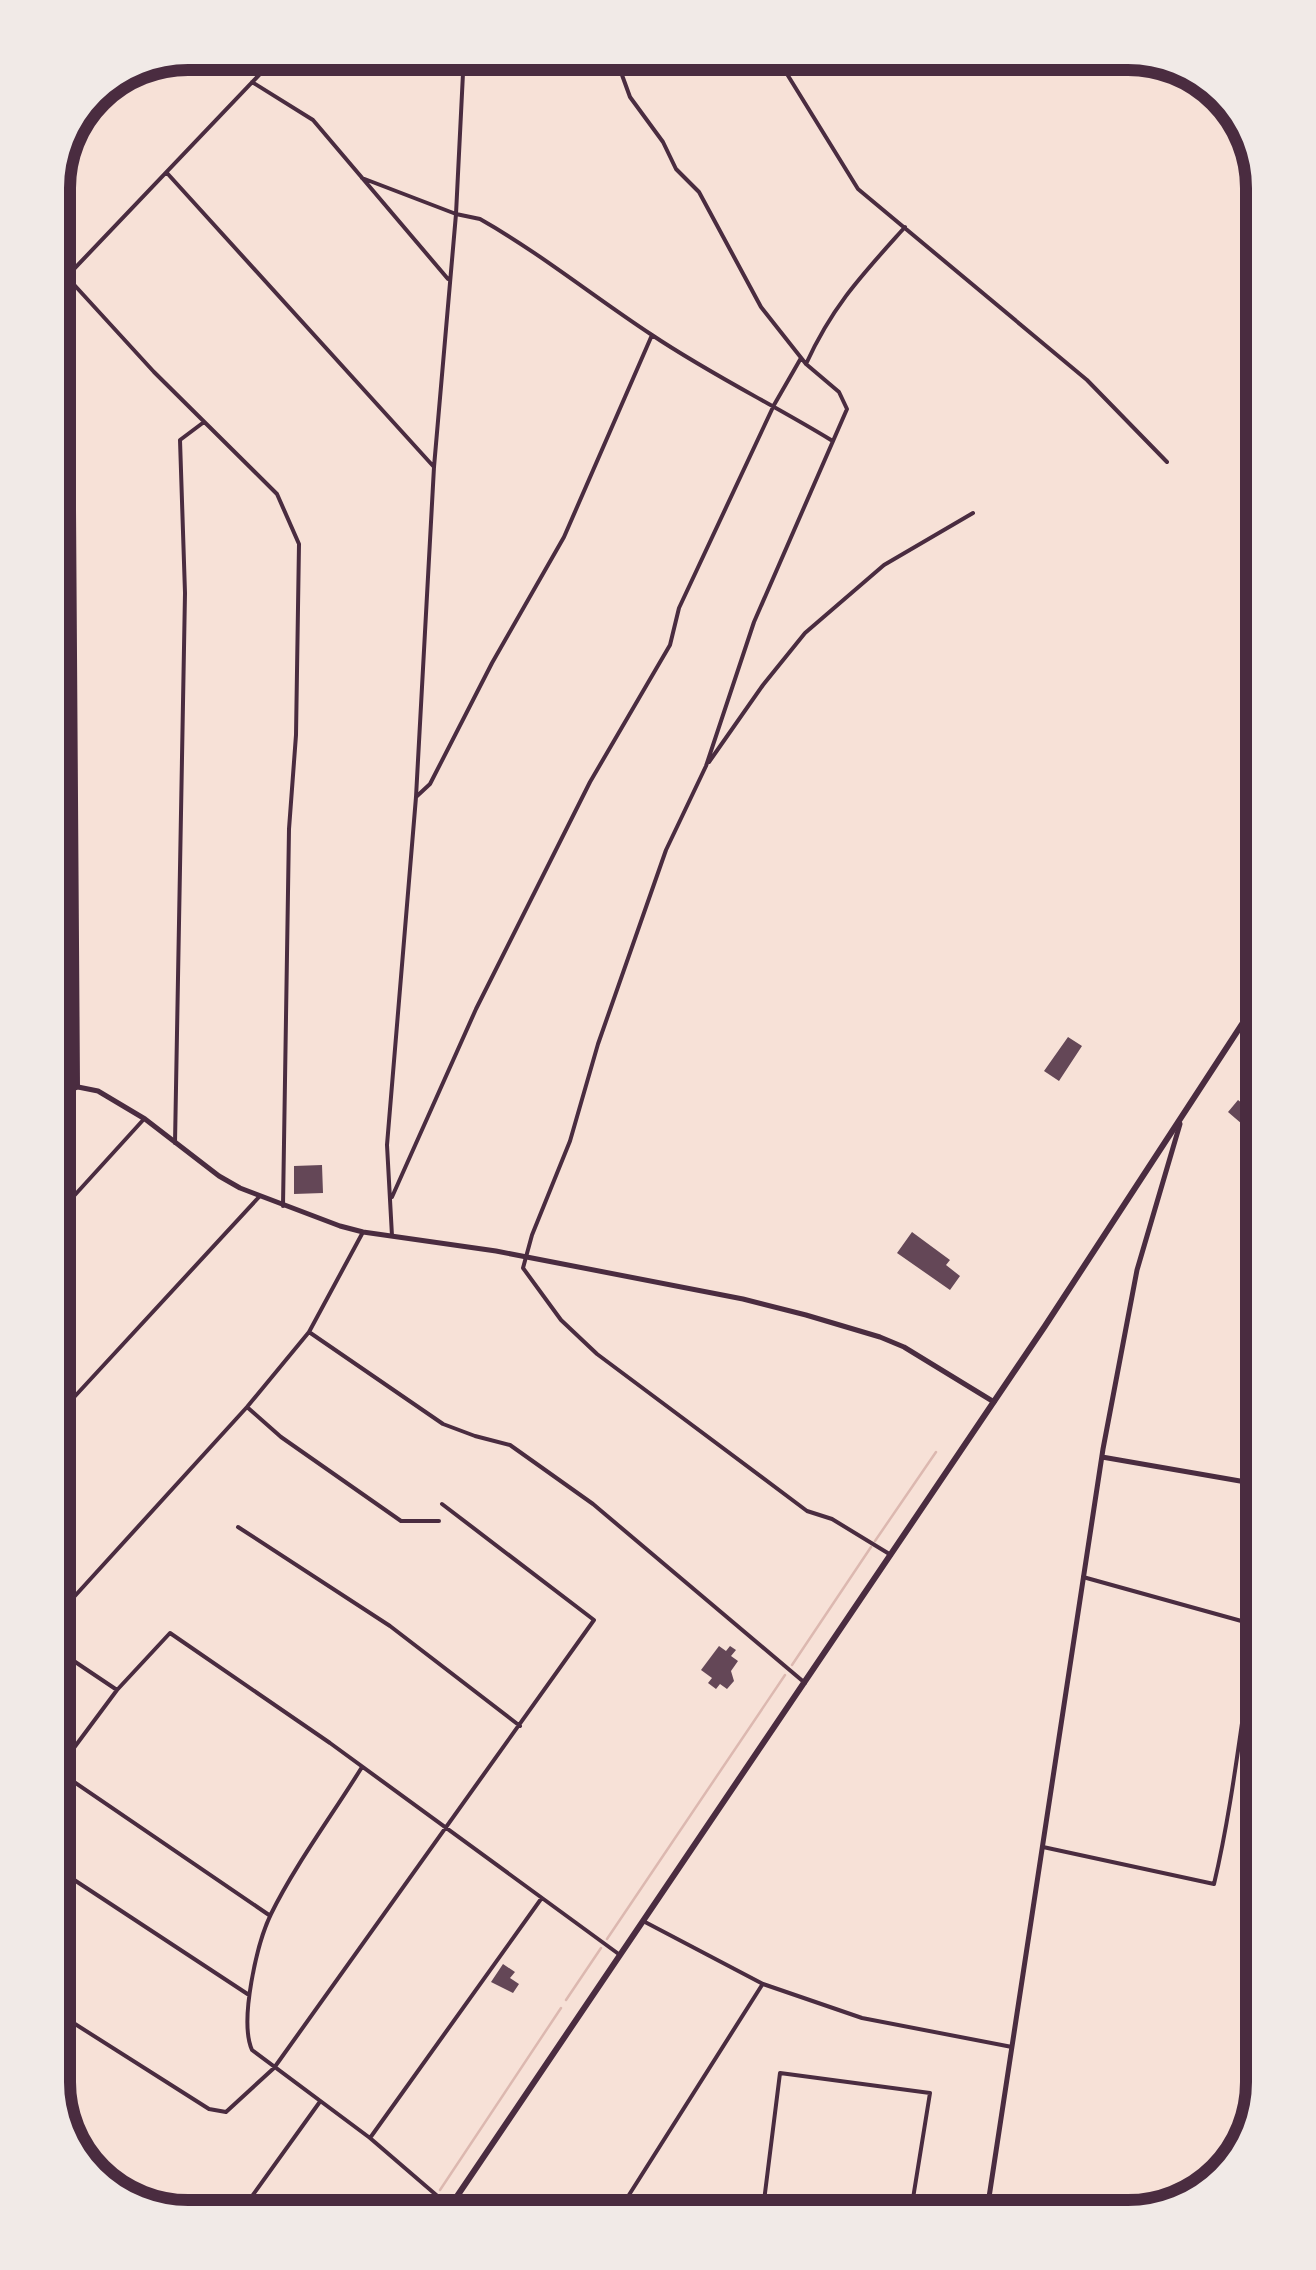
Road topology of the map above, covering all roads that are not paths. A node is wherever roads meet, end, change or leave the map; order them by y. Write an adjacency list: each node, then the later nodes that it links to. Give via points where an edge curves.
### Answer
1 (263, 70): 5 (street)
2 (463, 70): 8 (street)
3 (620, 70): 14 (street, via 630,98 699,192 762,308)
4 (784, 70): 9 (street, via 858,189)
5 (252, 82): 6 (street); 7 (street, via 314,120)
6 (167, 173): 10 (street); 21 (street)
7 (362, 178): 8 (street); 12 (street)
8 (456, 214): 12 (street); 13 (street, via 506,234)
9 (906, 226): 16 (street, via 834,310); 20 (street, via 1086,380)
10 (70, 272)
11 (70, 280): 18 (street)
12 (448, 280): 21 (street)
13 (652, 335): 17 (street); 24 (street, via 564,537 430,784)
14 (802, 358): 16 (street); 17 (street)
15 (70, 363): 26 (street)
16 (806, 364): 19 (street, via 839,392 848,409)
17 (774, 405): 19 (street); 33 (street, via 680,608 670,645 590,782 476,1009)
18 (204, 422): 30 (street, via 180,440 185,592); 34 (street, via 278,494 299,544)
19 (832, 441): 23 (street, via 750,634)
20 (1167, 462)
21 (434, 468): 24 (street)
22 (973, 513): 23 (street, via 884,564 805,633)
23 (706, 766): 37 (street, via 666,850)
24 (416, 797): 33 (street, via 387,1145)
25 (1246, 1020): 28 (highway)
26 (78, 1087): 27 (street); 29 (street, via 98,1091)
27 (70, 1090)
28 (1182, 1118): 40 (highway); 42 (street, via 1137,1270)
29 (145, 1119): 30 (street); 32 (street)
30 (175, 1143): 31 (street)
31 (259, 1197): 34 (street); 39 (street)
32 (70, 1200)
33 (390, 1202): 36 (street)
34 (282, 1206): 35 (street)
35 (362, 1232): 36 (street); 38 (street)
36 (392, 1236): 37 (street)
37 (527, 1258): 40 (street, via 743,1298 857,1330 904,1347); 47 (street, via 524,1268 560,1320 597,1354 807,1511)
38 (309, 1332): 41 (street); 52 (street, via 443,1424 510,1444 593,1504)
39 (70, 1401)
40 (994, 1402): 47 (highway)
41 (247, 1407): 45 (street, via 401,1521); 49 (street)
42 (1102, 1457): 43 (street); 48 (street)
43 (1246, 1483)
44 (442, 1504): 55 (street, via 594,1620)
45 (439, 1521)
46 (238, 1527): 55 (street, via 390,1626)
47 (891, 1555): 52 (highway)
48 (1083, 1577): 50 (street); 60 (street)
49 (70, 1600)
50 (1246, 1622)
51 (70, 1659): 53 (street)
52 (805, 1683): 64 (highway)
53 (117, 1690): 56 (street); 57 (street, via 170,1633)
54 (1246, 1691): 60 (street, via 1214,1884)
55 (520, 1726): 59 (street)
56 (70, 1754)
57 (362, 1767): 59 (street); 63 (street)
58 (70, 1778): 63 (street)
59 (446, 1830): 62 (street); 70 (street)
60 (1043, 1846): 69 (street)
61 (70, 1878): 67 (street)
62 (541, 1899): 65 (street); 72 (street)
63 (270, 1916): 67 (street)
64 (643, 1921): 65 (highway); 66 (street)
65 (620, 1955): 75 (highway)
66 (763, 1984): 69 (street, via 862,2018); 76 (street)
67 (249, 1995): 70 (street, via 247,2040)
68 (70, 2021): 70 (street, via 209,2110 226,2112)
69 (1012, 2046): 79 (street)
70 (274, 2068): 71 (street)
71 (320, 2101): 72 (street); 73 (street)
72 (370, 2138): 74 (street)
73 (250, 2200)
74 (442, 2200)
75 (455, 2200)
76 (625, 2200)
77 (764, 2200): 78 (street, via 780,2073 930,2093)
78 (913, 2200)
79 (989, 2200)

